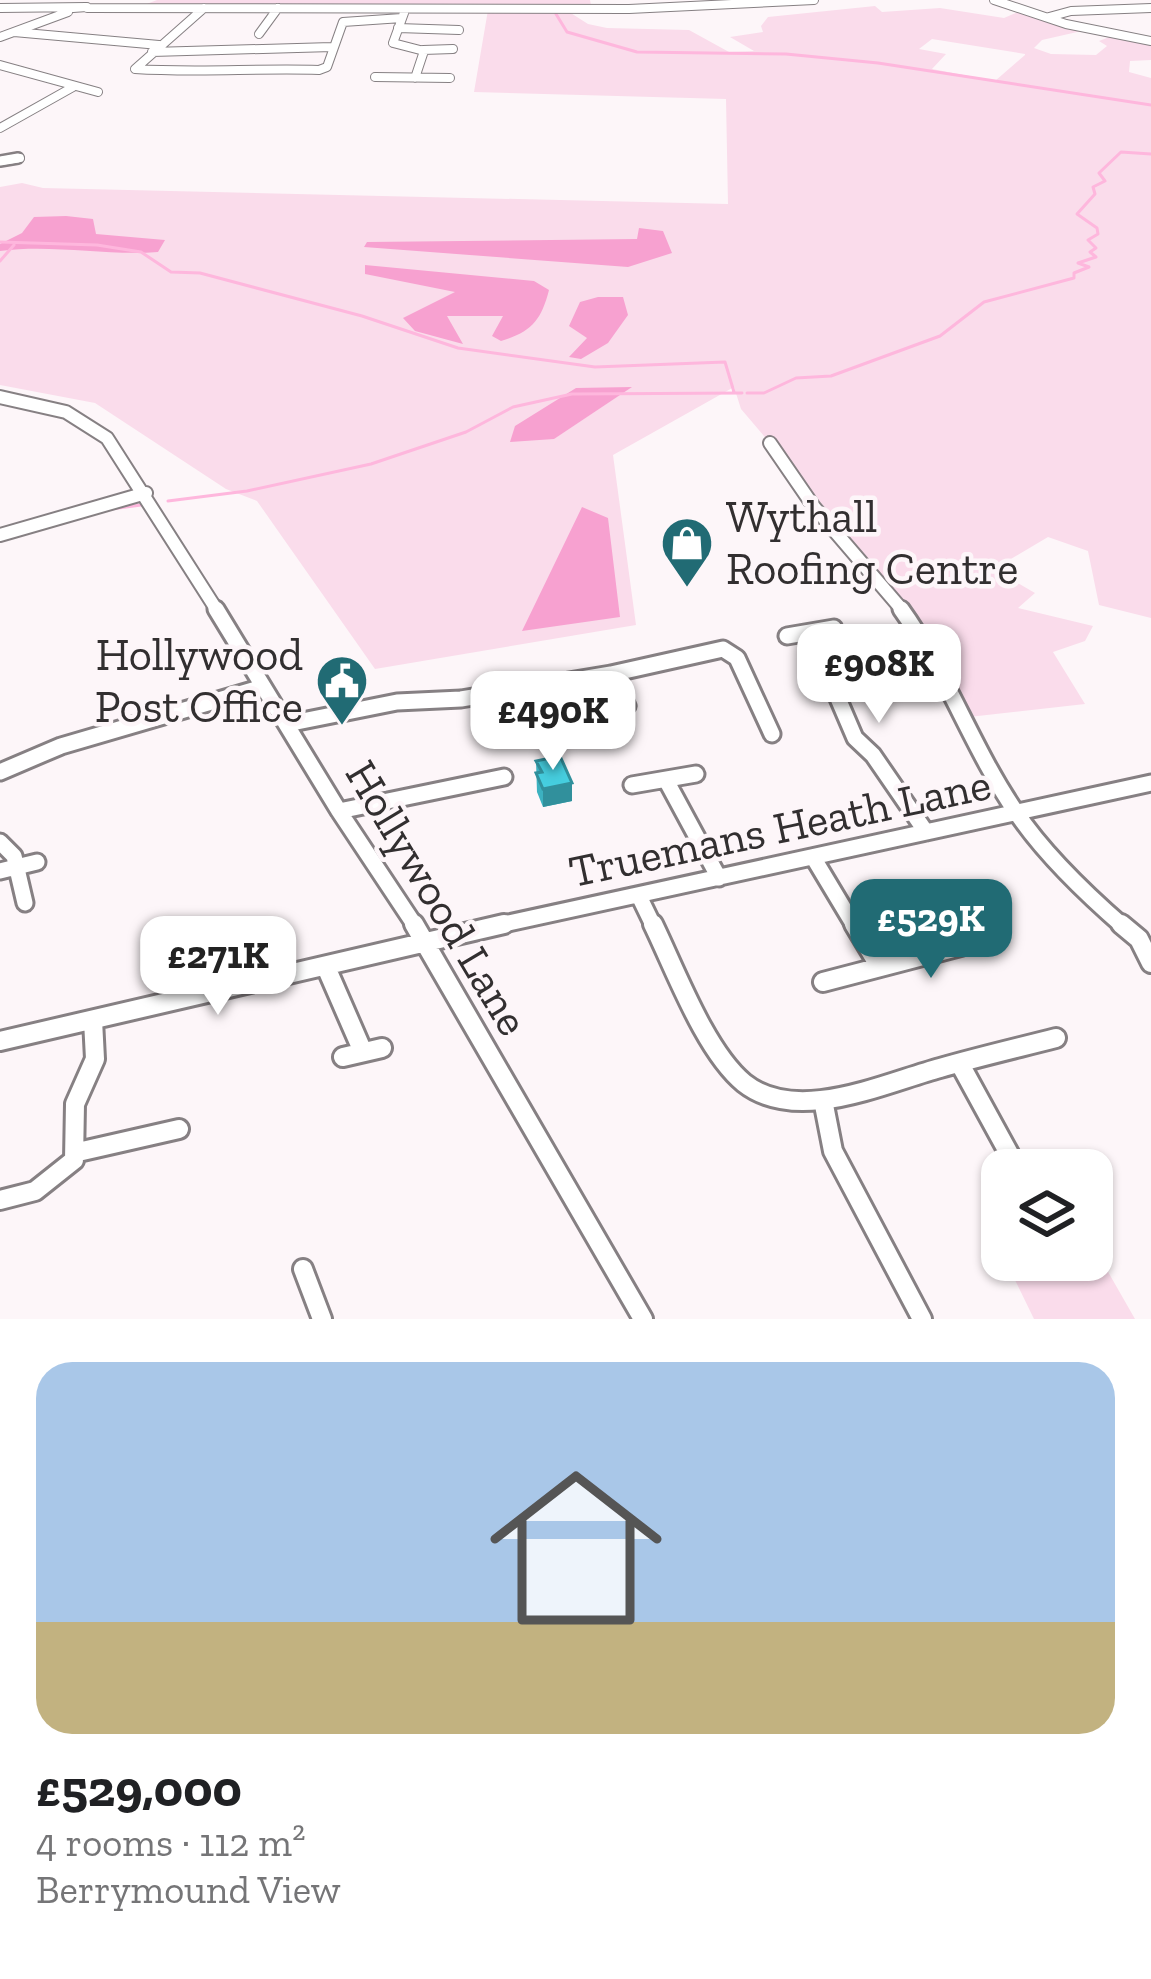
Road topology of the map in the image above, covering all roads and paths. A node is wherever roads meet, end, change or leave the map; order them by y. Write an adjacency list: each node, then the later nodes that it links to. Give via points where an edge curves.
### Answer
1 (99, 0): 6 (street)
2 (814, 0): 4 (street)
3 (994, 0): 13 (street)
4 (699, 3): 5 (street)
5 (596, 4): 10 (street)
6 (80, 7): 8 (street); 12 (street)
7 (0, 8): 12 (street)
8 (204, 8): 9 (street); 21 (street)
9 (278, 8): 10 (street); 18 (street)
10 (405, 8): 14 (street)
11 (1151, 8): 13 (street)
12 (62, 11): 16 (street)
13 (1045, 18): 19 (street)
14 (400, 23): 15 (street); 20 (street, via 345,21); 23 (street, via 394,44)
15 (459, 30)
16 (15, 32): 17 (street); 21 (street)
17 (0, 33)
18 (259, 35)
19 (1151, 41)
20 (332, 47): 21 (street); 21 (street, via 319,70 135,69)
21 (155, 49)
22 (453, 49): 23 (street)
23 (423, 50): 28 (street)
24 (0, 65): 25 (street)
25 (18, 68): 26 (street); 30 (street)
26 (0, 75)
27 (375, 77): 28 (street)
28 (415, 78): 29 (street)
29 (450, 78)
30 (73, 87): 31 (street); 32 (street)
31 (98, 92)
32 (0, 128)
33 (20, 158): 34 (street)
34 (0, 161)
35 (0, 397): 37 (street, Hollywood Lane, via 90,420)
36 (770, 443): 54 (street, via 934,654)
37 (146, 493): 38 (street); 43 (street, Hollywood Lane)
38 (0, 535)
39 (833, 628): 40 (street)
40 (810, 633): 41 (street); 55 (street, via 855,738)
41 (788, 636)
42 (611, 674): 44 (street); 45 (street, via 723,649); 46 (street, via 627,706)
43 (263, 687): 44 (street, Hollywood Lane); 47 (street)
44 (286, 724): 53 (street, Hollywood Lane)
45 (775, 728)
46 (602, 730)
47 (2, 767)
48 (696, 774): 50 (street)
49 (504, 777): 53 (street)
50 (667, 780): 52 (street); 60 (street)
51 (1151, 783): 54 (street, Truemans Heath Lane)
52 (632, 785)
53 (339, 811): 64 (street, Hollywood Lane)
54 (1016, 813): 55 (street, Truemans Heath Lane); 65 (street, via 1095,902 1139,938)
55 (926, 832): 57 (street, Truemans Heath Lane)
56 (0, 842): 59 (street)
57 (813, 857): 60 (street, Truemans Heath Lane); 67 (street)
58 (37, 862): 59 (street)
59 (9, 868): 62 (street)
60 (719, 878): 61 (street, Truemans Heath Lane)
61 (639, 896): 64 (street, Truemans Heath Lane); 74 (street, via 744,1083)
62 (25, 903)
63 (951, 929): 67 (street, via 961,946)
64 (423, 941): 66 (street, Truemans Heath Lane); 81 (street, Hollywood Lane)
65 (1151, 963)
66 (326, 967): 69 (street, Truemans Heath Lane); 72 (street, via 372,1050)
67 (880, 967): 68 (street)
68 (823, 982)
69 (93, 1020): 71 (street, Truemans Heath Lane); 77 (street, via 94,1059 75,1104)
70 (1056, 1038): 73 (street)
71 (0, 1041)
72 (343, 1058)
73 (960, 1064): 74 (street); 76 (street)
74 (823, 1100): 82 (street, via 833,1151)
75 (179, 1129): 77 (street)
76 (1007, 1149)
77 (78, 1152): 78 (street, via 53,1181)
78 (0, 1200)
79 (303, 1269): 80 (street)
80 (322, 1319)
81 (644, 1319)
82 (922, 1319)

